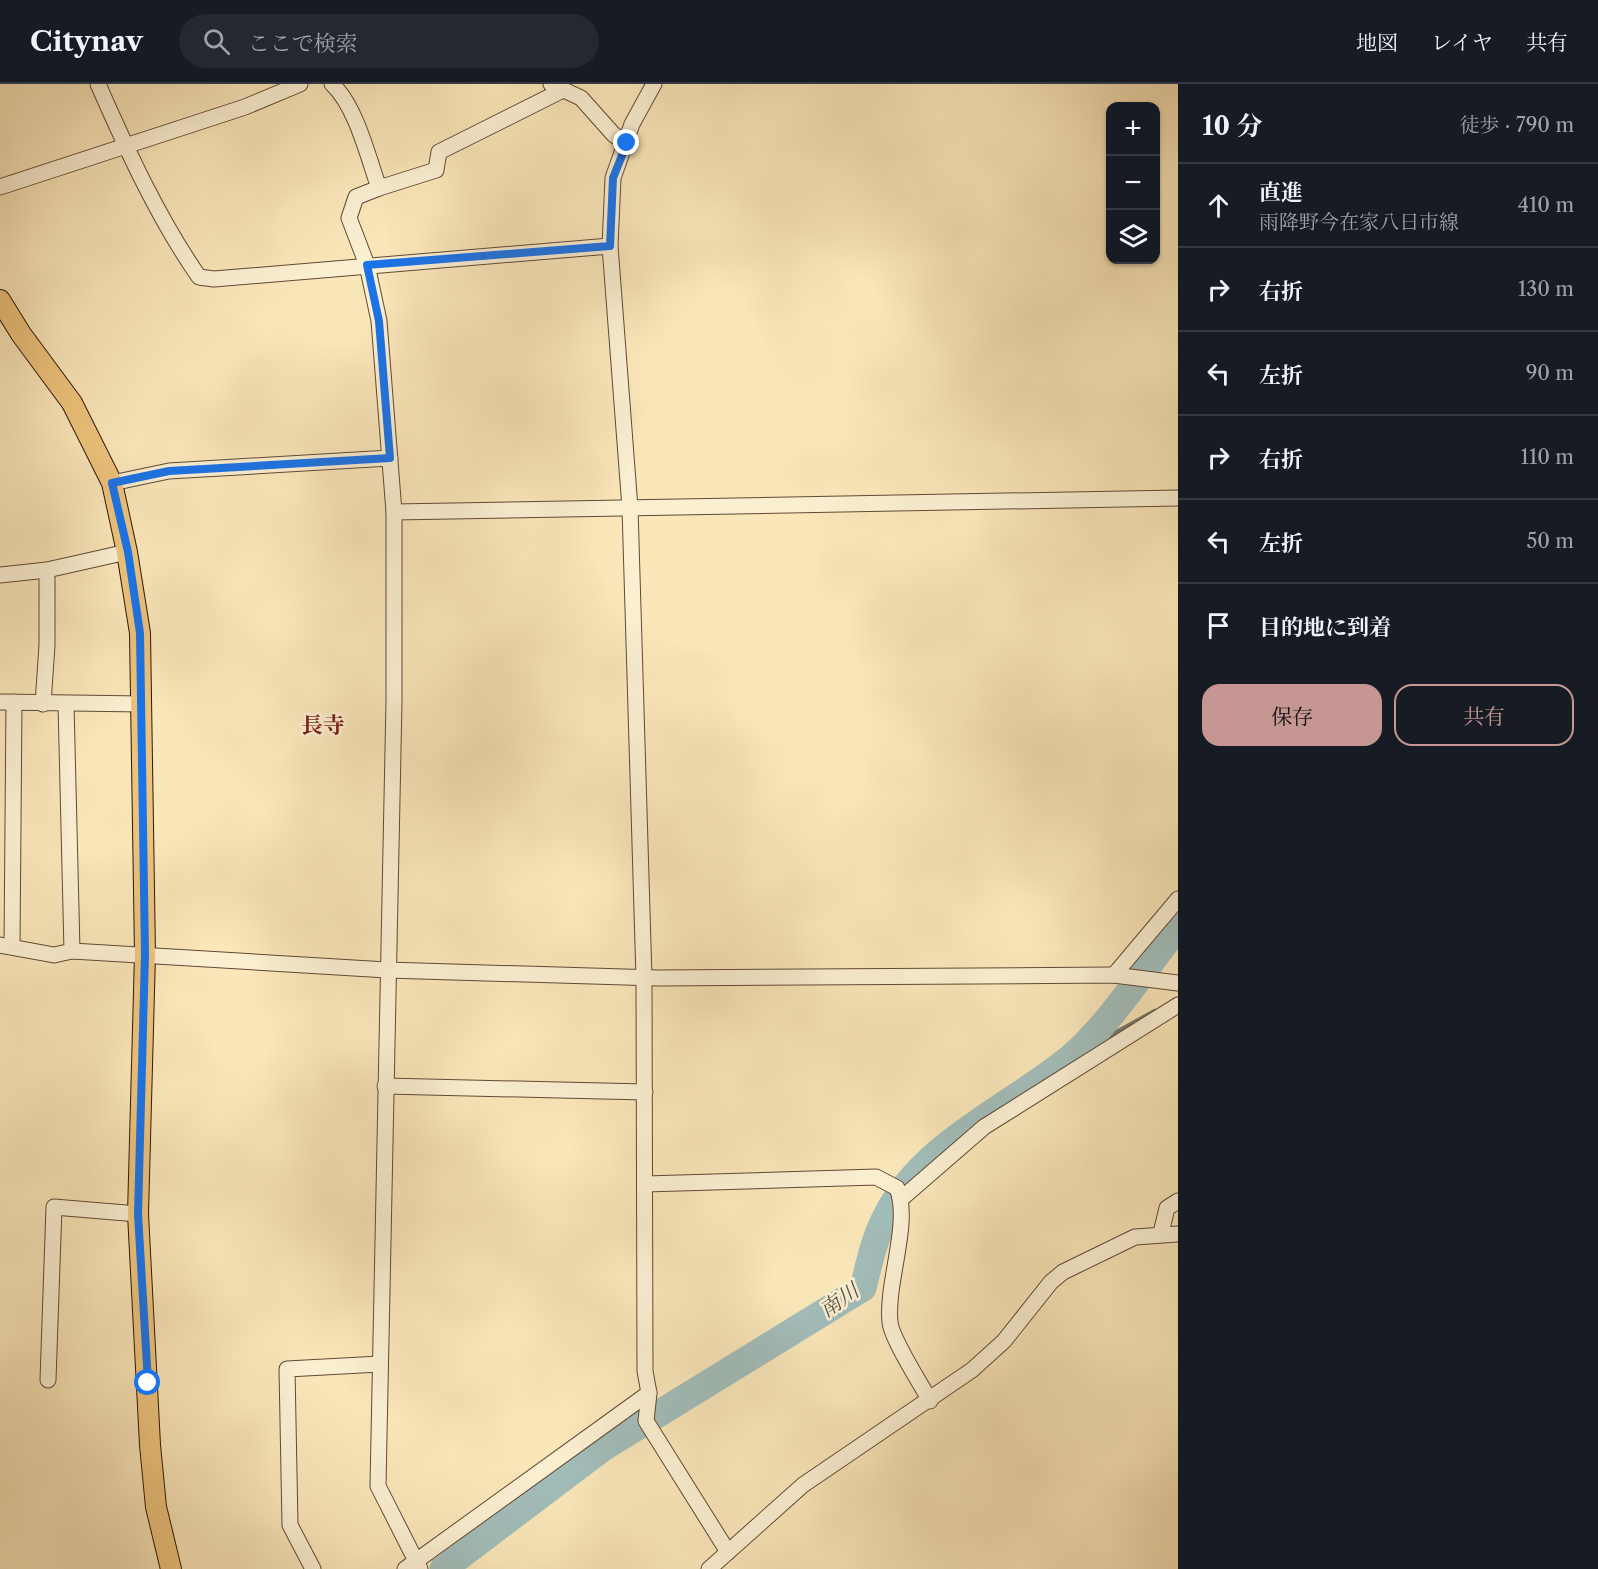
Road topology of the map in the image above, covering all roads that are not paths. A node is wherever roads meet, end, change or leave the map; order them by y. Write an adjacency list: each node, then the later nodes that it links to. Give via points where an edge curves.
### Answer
1 (98, 84): 7 (street)
2 (300, 84): 7 (street, via 245,107)
3 (332, 84): 9 (street, via 341,92 358,128)
4 (654, 84): 6 (street, via 632,124)
5 (557, 87): 6 (street, via 581,98 614,135); 9 (street, via 439,152 436,170)
6 (627, 143): 10 (street, via 613,178)
7 (125, 146): 8 (street); 11 (street, via 199,277 214,279)
8 (0, 187)
9 (380, 188): 11 (street, via 356,197 350,218)
10 (610, 246): 11 (street); 16 (street)
11 (367, 265): 13 (street, via 379,321)
12 (0, 300): 14 (main road, via 72,403)
13 (390, 458): 14 (street, via 169,471); 17 (street)
14 (112, 483): 18 (main road)
15 (1178, 498): 16 (street)
16 (630, 508): 17 (street); 31 (street)
17 (394, 512): 29 (street)
18 (128, 552): 19 (street); 24 (main road, via 140,633)
19 (47, 570): 20 (street); 22 (street)
20 (0, 575)
21 (7, 702): 22 (street); 26 (street)
22 (43, 704): 23 (street)
23 (66, 704): 24 (street); 27 (street)
24 (143, 704): 28 (main road)
25 (1178, 899): 30 (street)
26 (6, 946): 27 (street, via 54,955)
27 (72, 951): 28 (street)
28 (145, 954): 29 (street); 39 (main road)
29 (387, 970): 31 (street); 34 (street)
30 (1114, 975): 31 (street); 32 (street)
31 (644, 978): 35 (street)
32 (1178, 983)
33 (1178, 1005): 37 (street, via 984,1127)
34 (385, 1086): 35 (street); 42 (street)
35 (645, 1092): 36 (street)
36 (645, 1184): 37 (street, via 876,1177 897,1188); 44 (street, via 645,1371)
37 (901, 1199): 45 (street, via 890,1325)
38 (1178, 1201): 40 (street, via 1167,1208)
39 (138, 1214): 43 (street, via 54,1207); 48 (main road, via 152,1466 156,1507)
40 (1161, 1233): 41 (street); 45 (street, via 1135,1237 1063,1272 1051,1281 1004,1341)
41 (1178, 1234)
42 (380, 1364): 47 (street, via 378,1486); 49 (street, via 287,1369 290,1525)
43 (48, 1380)
44 (649, 1393): 46 (street, via 646,1420); 47 (street)
45 (930, 1401): 46 (street, via 803,1485)
46 (728, 1552): 50 (street)
47 (414, 1566)
48 (171, 1569)
49 (313, 1569)
50 (709, 1569)

